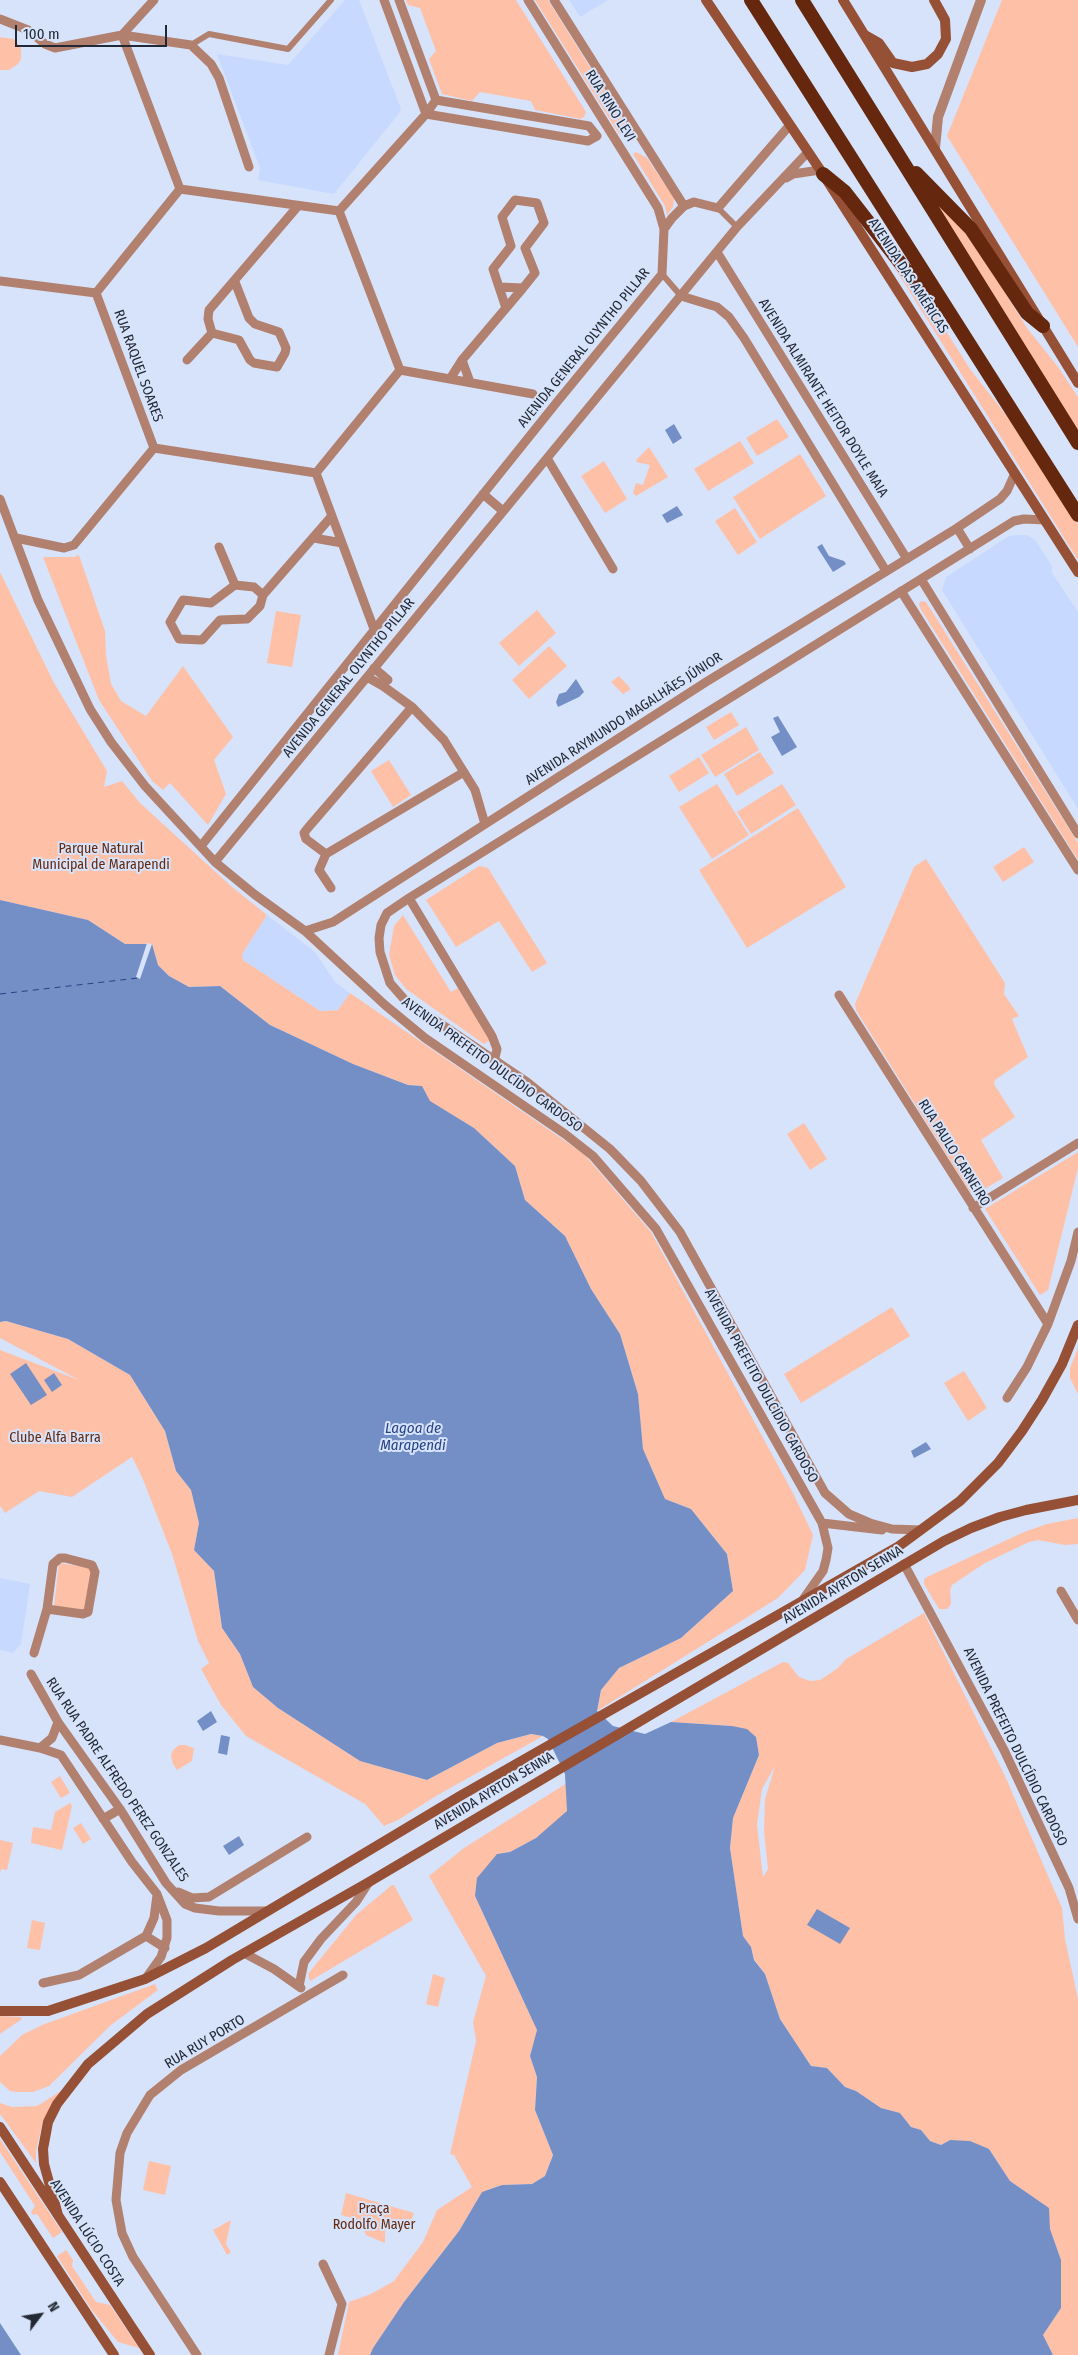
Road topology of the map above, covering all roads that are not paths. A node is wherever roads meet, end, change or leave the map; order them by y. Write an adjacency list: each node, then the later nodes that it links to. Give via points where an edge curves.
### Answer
1 (154, 0): 14 (street)
2 (331, 0): 16 (street, via 288,49 209,34)
3 (384, 0): 18 (street)
4 (399, 0): 17 (street)
5 (528, 0): 32 (street, RUA RINO LEVI, via 658,208)
6 (554, 0): 28 (street, RUA RINO LEVI)
7 (706, 0): 19 (main road, AVENIDA DAS AMÉRICAS)
8 (751, 0): 50 (highway, AVENIDA DAS AMÉRICAS)
9 (802, 0): 20 (highway)
10 (843, 0): 15 (main road)
11 (934, 0): 15 (main road, via 944,20 946,39 938,54 927,64 912,67 893,63 879,43)
12 (981, 0): 21 (street, via 938,117)
13 (0, 19): 14 (street, via 28,30 54,48)
14 (122, 35): 16 (street); 26 (street)
15 (864, 35): 21 (main road)
16 (191, 45): 23 (street, via 211,64 219,78)
17 (436, 100): 18 (street); 18 (street, via 588,126 597,136 588,141)
18 (426, 114): 30 (street)
19 (789, 126): 22 (main road, AVENIDA DAS AMÉRICAS); 29 (street)
20 (886, 138): 42 (highway, via 924,183 971,230 1027,313); 52 (highway)
21 (935, 148): 42 (main road)
22 (808, 152): 24 (main road, AVENIDA DAS AMÉRICAS); 25 (street, AVENIDA GENERAL OLYNTHO PILLAR)
23 (248, 167)
24 (821, 172): 25 (street, AVENIDA GENERAL OLYNTHO PILLAR, via 793,174); 50 (highway, via 845,192 947,317 988,381); 56 (main road, AVENIDA DAS AMÉRICAS)
25 (781, 181): 31 (street, AVENIDA GENERAL OLYNTHO PILLAR)
26 (180, 189): 27 (street); 39 (street)
27 (298, 206): 30 (street); 36 (street)
28 (684, 206): 29 (street, via 694,202); 32 (street)
29 (718, 208): 31 (street)
30 (340, 211): 46 (street)
31 (737, 227): 33 (street, AVENIDA GENERAL OLYNTHO PILLAR)
32 (664, 229): 34 (street, AVENIDA GENERAL OLYNTHO PILLAR)
33 (717, 252): 40 (street, AVENIDA GENERAL OLYNTHO PILLAR); 69 (street, AVENIDA ALMIRANTE HEITOR DOYLE MAIA)
34 (662, 274): 40 (street); 57 (street, AVENIDA GENERAL OLYNTHO PILLAR)
35 (0, 281): 39 (street)
36 (235, 282): 43 (street, via 207,314); 43 (street, via 251,322 279,332 286,353 277,367 254,363 239,340)
37 (499, 287): 38 (street); 38 (street, via 492,269 511,246 502,217 515,200 537,203 544,223 525,248 534,274); 41 (street)
38 (524, 288): 41 (street)
39 (96, 293): 53 (street, RUA RAQUEL SOARES)
40 (681, 296): 54 (street, AVENIDA GENERAL OLYNTHO PILLAR); 71 (street, via 717,307 729,317)
41 (506, 308): 45 (street)
42 (1043, 326): 49 (main road)
43 (212, 333): 44 (street)
44 (187, 360)
45 (462, 360): 47 (street); 48 (street)
46 (400, 370): 47 (street); 55 (street)
47 (450, 379): 48 (street)
48 (470, 382): 51 (street)
49 (1078, 383)
50 (996, 386): 60 (highway, AVENIDA DAS AMÉRICAS)
51 (533, 394)
52 (1078, 443)
53 (154, 448): 55 (street); 64 (street, via 74,545 64,548)
54 (547, 458): 59 (street, AVENIDA GENERAL OLYNTHO PILLAR); 70 (street)
55 (316, 473): 61 (street)
56 (1015, 473): 62 (main road, AVENIDA DAS AMÉRICAS); 63 (street, AVENIDA RAYMUNDO MAGALHÃES JÚNIOR, via 1000,499)
57 (483, 494): 59 (street); 77 (street, AVENIDA GENERAL OLYNTHO PILLAR)
58 (0, 498): 64 (street, AVENIDA PREFEITO DULCÍDIO CARDOSO)
59 (503, 511): 78 (street, AVENIDA GENERAL OLYNTHO PILLAR)
60 (1078, 514)
61 (331, 517): 65 (street); 66 (street)
62 (1045, 520): 68 (street, via 1014,521); 72 (main road, AVENIDA DAS AMÉRICAS)
63 (957, 528): 68 (street); 69 (street, AVENIDA RAYMUNDO MAGALHÃES JÚNIOR)
64 (16, 538): 85 (street, AVENIDA PREFEITO DULCÍDIO CARDOSO, via 38,600 90,709 145,786)
65 (314, 538): 66 (street); 76 (street)
66 (342, 544): 77 (street)
67 (219, 548): 74 (street)
68 (970, 549): 73 (street)
69 (907, 559): 71 (street, AVENIDA RAYMUNDO MAGALHÃES JÚNIOR)
70 (613, 569)
71 (886, 571): 83 (street, AVENIDA RAYMUNDO MAGALHÃES JÚNIOR, via 704,678)
72 (1078, 572)
73 (921, 579): 75 (street); 84 (street)
74 (236, 585): 76 (street, via 254,587); 76 (street, via 211,603 182,600 170,620 178,637 202,640 220,620 247,619 260,606)
75 (902, 591): 88 (street); 90 (street)
76 (263, 595)
77 (374, 629): 85 (street, AVENIDA GENERAL OLYNTHO PILLAR)
78 (374, 668): 79 (street, AVENIDA GENERAL OLYNTHO PILLAR); 80 (street)
79 (367, 677): 81 (street); 87 (street, AVENIDA GENERAL OLYNTHO PILLAR)
80 (388, 680)
81 (412, 707): 82 (street, via 444,740); 86 (street, via 304,833 306,839)
82 (464, 772): 83 (street, via 475,790); 86 (street)
83 (485, 824): 91 (street, AVENIDA RAYMUNDO MAGALHÃES JÚNIOR, via 333,922)
84 (1078, 834)
85 (201, 846): 87 (street, AVENIDA PREFEITO DULCÍDIO CARDOSO)
86 (326, 854): 89 (street, via 319,870)
87 (216, 862): 91 (street, AVENIDA PREFEITO DULCÍDIO CARDOSO)
88 (1078, 870)
89 (331, 888)
90 (409, 898): 93 (street, AVENIDA PREFEITO DULCÍDIO CARDOSO, via 492,1036 497,1049); 93 (street, AVENIDA PREFEITO DULCÍDIO CARDOSO, via 387,913 379,938 390,983 404,999)
91 (305, 931): 101 (street, AVENIDA PREFEITO DULCÍDIO CARDOSO, via 385,1006 425,1038 565,1134 593,1156 623,1188 656,1229)
92 (839, 995): 95 (street, RUA PAULO CARNEIRO)
93 (494, 1062): 102 (street, AVENIDA PREFEITO DULCÍDIO CARDOSO, via 527,1082 610,1149 640,1181 680,1232 825,1493 849,1514)
94 (1078, 1143): 95 (street)
95 (973, 1208): 97 (street, RUA PAULO CARNEIRO)
96 (1078, 1232): 97 (street)
97 (1048, 1324): 99 (street, via 1027,1368)
98 (1078, 1326): 103 (main road, AVENIDA AYRTON SENNA, via 1062,1364 1022,1431 960,1501)
99 (1006, 1398)
100 (1078, 1500): 104 (main road, AVENIDA AYRTON SENNA, via 1026,1510 971,1528)
101 (822, 1523): 102 (street); 106 (street, AVENIDA PREFEITO DULCÍDIO CARDOSO, via 828,1548 826,1560 823,1571)
102 (892, 1529): 103 (street, AVENIDA PREFEITO DULCÍDIO CARDOSO)
103 (921, 1530): 106 (main road, AVENIDA AYRTON SENNA, via 900,1546)
104 (904, 1564): 120 (main road, AVENIDA AYRTON SENNA); 125 (street, AVENIDA PREFEITO DULCÍDIO CARDOSO, via 1004,1750 1069,1888)
105 (1061, 1591): 108 (street)
106 (804, 1598): 123 (main road, AVENIDA AYRTON SENNA)
107 (47, 1610): 107 (street, via 53,1564 65,1558 92,1565 94,1572 88,1612); 109 (street)
108 (1078, 1620)
109 (34, 1653)
110 (31, 1674): 111 (street, RUA RUA PADRE ALFREDO PEREZ GONZALES)
111 (58, 1722): 113 (street, RUA RUA PADRE ALFREDO PEREZ GONZALES); 114 (street, via 52,1738)
112 (0, 1740): 114 (street)
113 (76, 1744): 115 (street); 116 (street, RUA RUA PADRE ALFREDO PEREZ GONZALES)
114 (40, 1748): 115 (street)
115 (61, 1755): 117 (street)
116 (120, 1809): 117 (street); 119 (street, RUA RUA PADRE ALFREDO PEREZ GONZALES)
117 (104, 1819): 121 (street)
118 (307, 1837): 122 (street)
119 (166, 1882): 122 (street, via 182,1895 192,1898); 124 (street, RUA RUA PADRE ALFREDO PEREZ GONZALES, via 185,1904)
120 (369, 1882): 128 (main road, AVENIDA AYRTON SENNA); 132 (street, via 356,1902 304,1962)
121 (157, 1894): 126 (street, via 154,1918); 127 (street, via 168,1929)
122 (216, 1894): 124 (street, via 215,1906)
123 (267, 1911): 124 (street, RUA RUA PADRE ALFREDO PEREZ GONZALES); 130 (main road, AVENIDA AYRTON SENNA, via 206,1948)
124 (219, 1912)
125 (1078, 1919)
126 (146, 1936): 127 (street); 131 (street, via 79,1975)
127 (165, 1948): 130 (street)
128 (244, 1953): 132 (street); 137 (main road, AVENIDA AYRTON SENNA, via 147,2014 88,2064 58,2104 48,2122 43,2149)
129 (343, 1975): 133 (street, RUA RUY PORTO)
130 (145, 1979): 134 (main road, AVENIDA AYRTON SENNA, via 48,2011)
131 (43, 1983)
132 (300, 1986): 133 (street)
133 (305, 1996): 141 (street, RUA RUY PORTO, via 181,2070 150,2095 127,2133 120,2153 116,2200 122,2233 133,2257)
134 (0, 2011)
135 (0, 2127): 137 (main road, AVENIDA LÚCIO COSTA)
136 (0, 2182): 139 (main road)
137 (58, 2215): 140 (main road, AVENIDA LÚCIO COSTA)
138 (323, 2264): 142 (street, via 342,2308)
139 (114, 2355)
140 (150, 2355)
141 (197, 2355)
142 (329, 2355)

